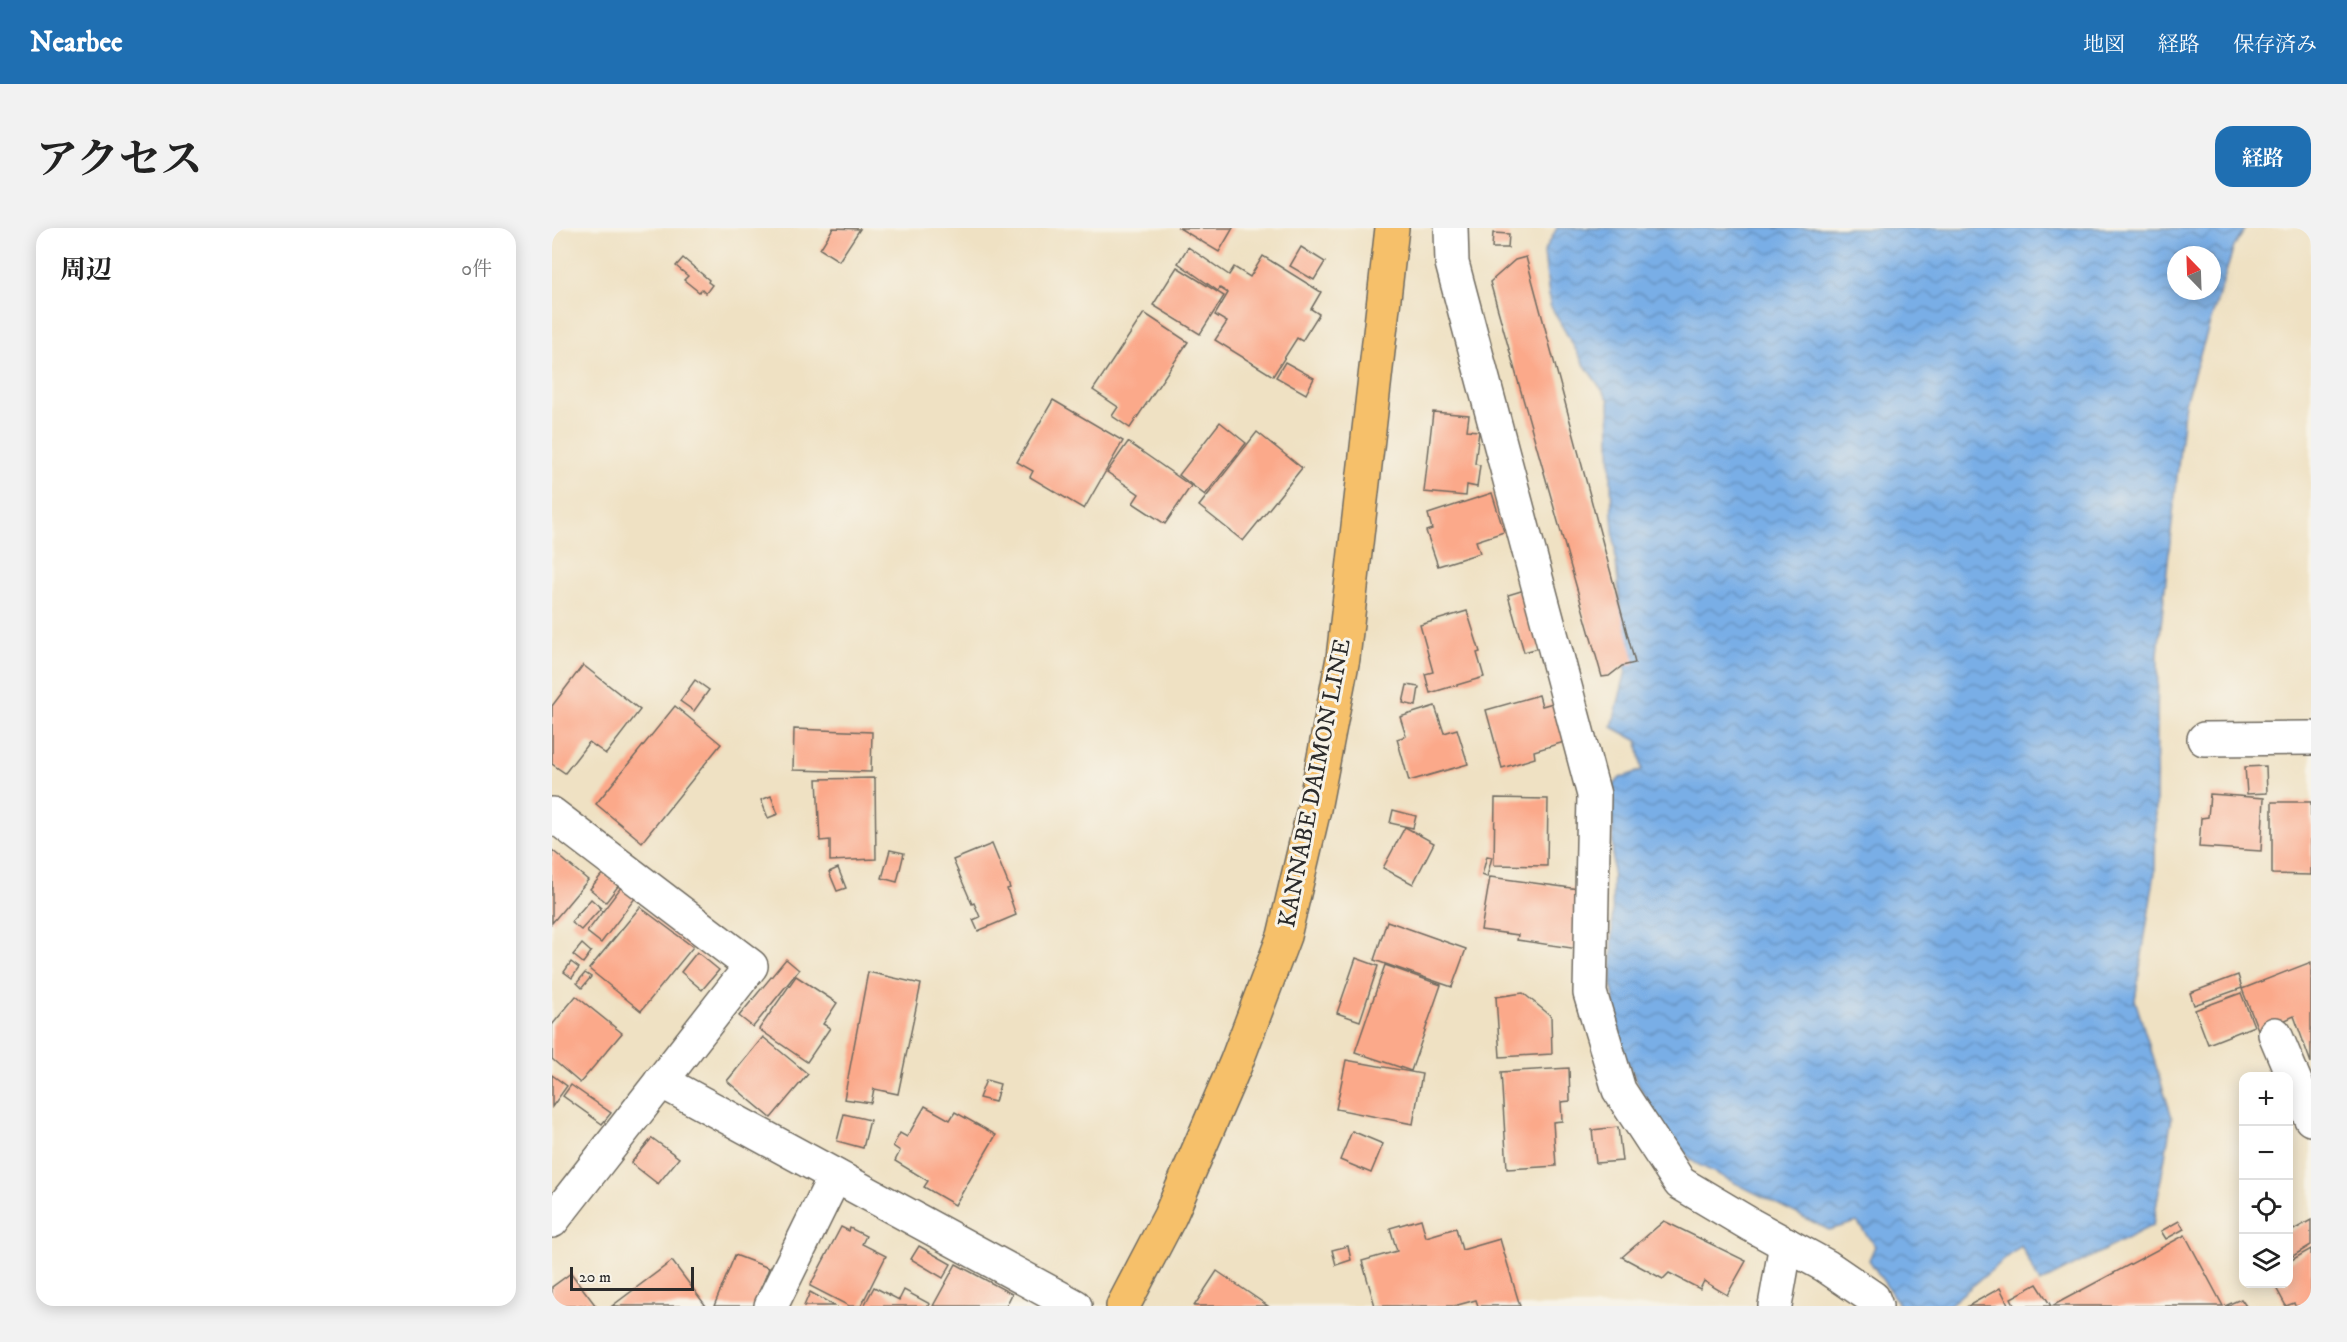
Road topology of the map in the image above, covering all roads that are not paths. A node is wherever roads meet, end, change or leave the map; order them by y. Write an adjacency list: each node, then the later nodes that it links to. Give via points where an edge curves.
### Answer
1 (1392, 228): 14 (main road, KANNABE DAIMON LINE, via 1343,658 1284,936 1236,1063 1170,1216)
2 (1451, 228): 11 (street, via 1452,262 1594,795 1590,993 1619,1090 1680,1183)
3 (2311, 738): 4 (street)
4 (2204, 739)
5 (552, 814): 7 (street, via 751,966)
6 (2275, 1034): 8 (street)
7 (661, 1081): 9 (street); 10 (street)
8 (2311, 1119)
9 (835, 1176): 12 (street); 13 (street)
10 (552, 1221)
11 (1786, 1244): 15 (street); 16 (street, via 1873,1298)
12 (771, 1306)
13 (1075, 1306)
14 (1123, 1306)
15 (1774, 1306)
16 (1876, 1306)

